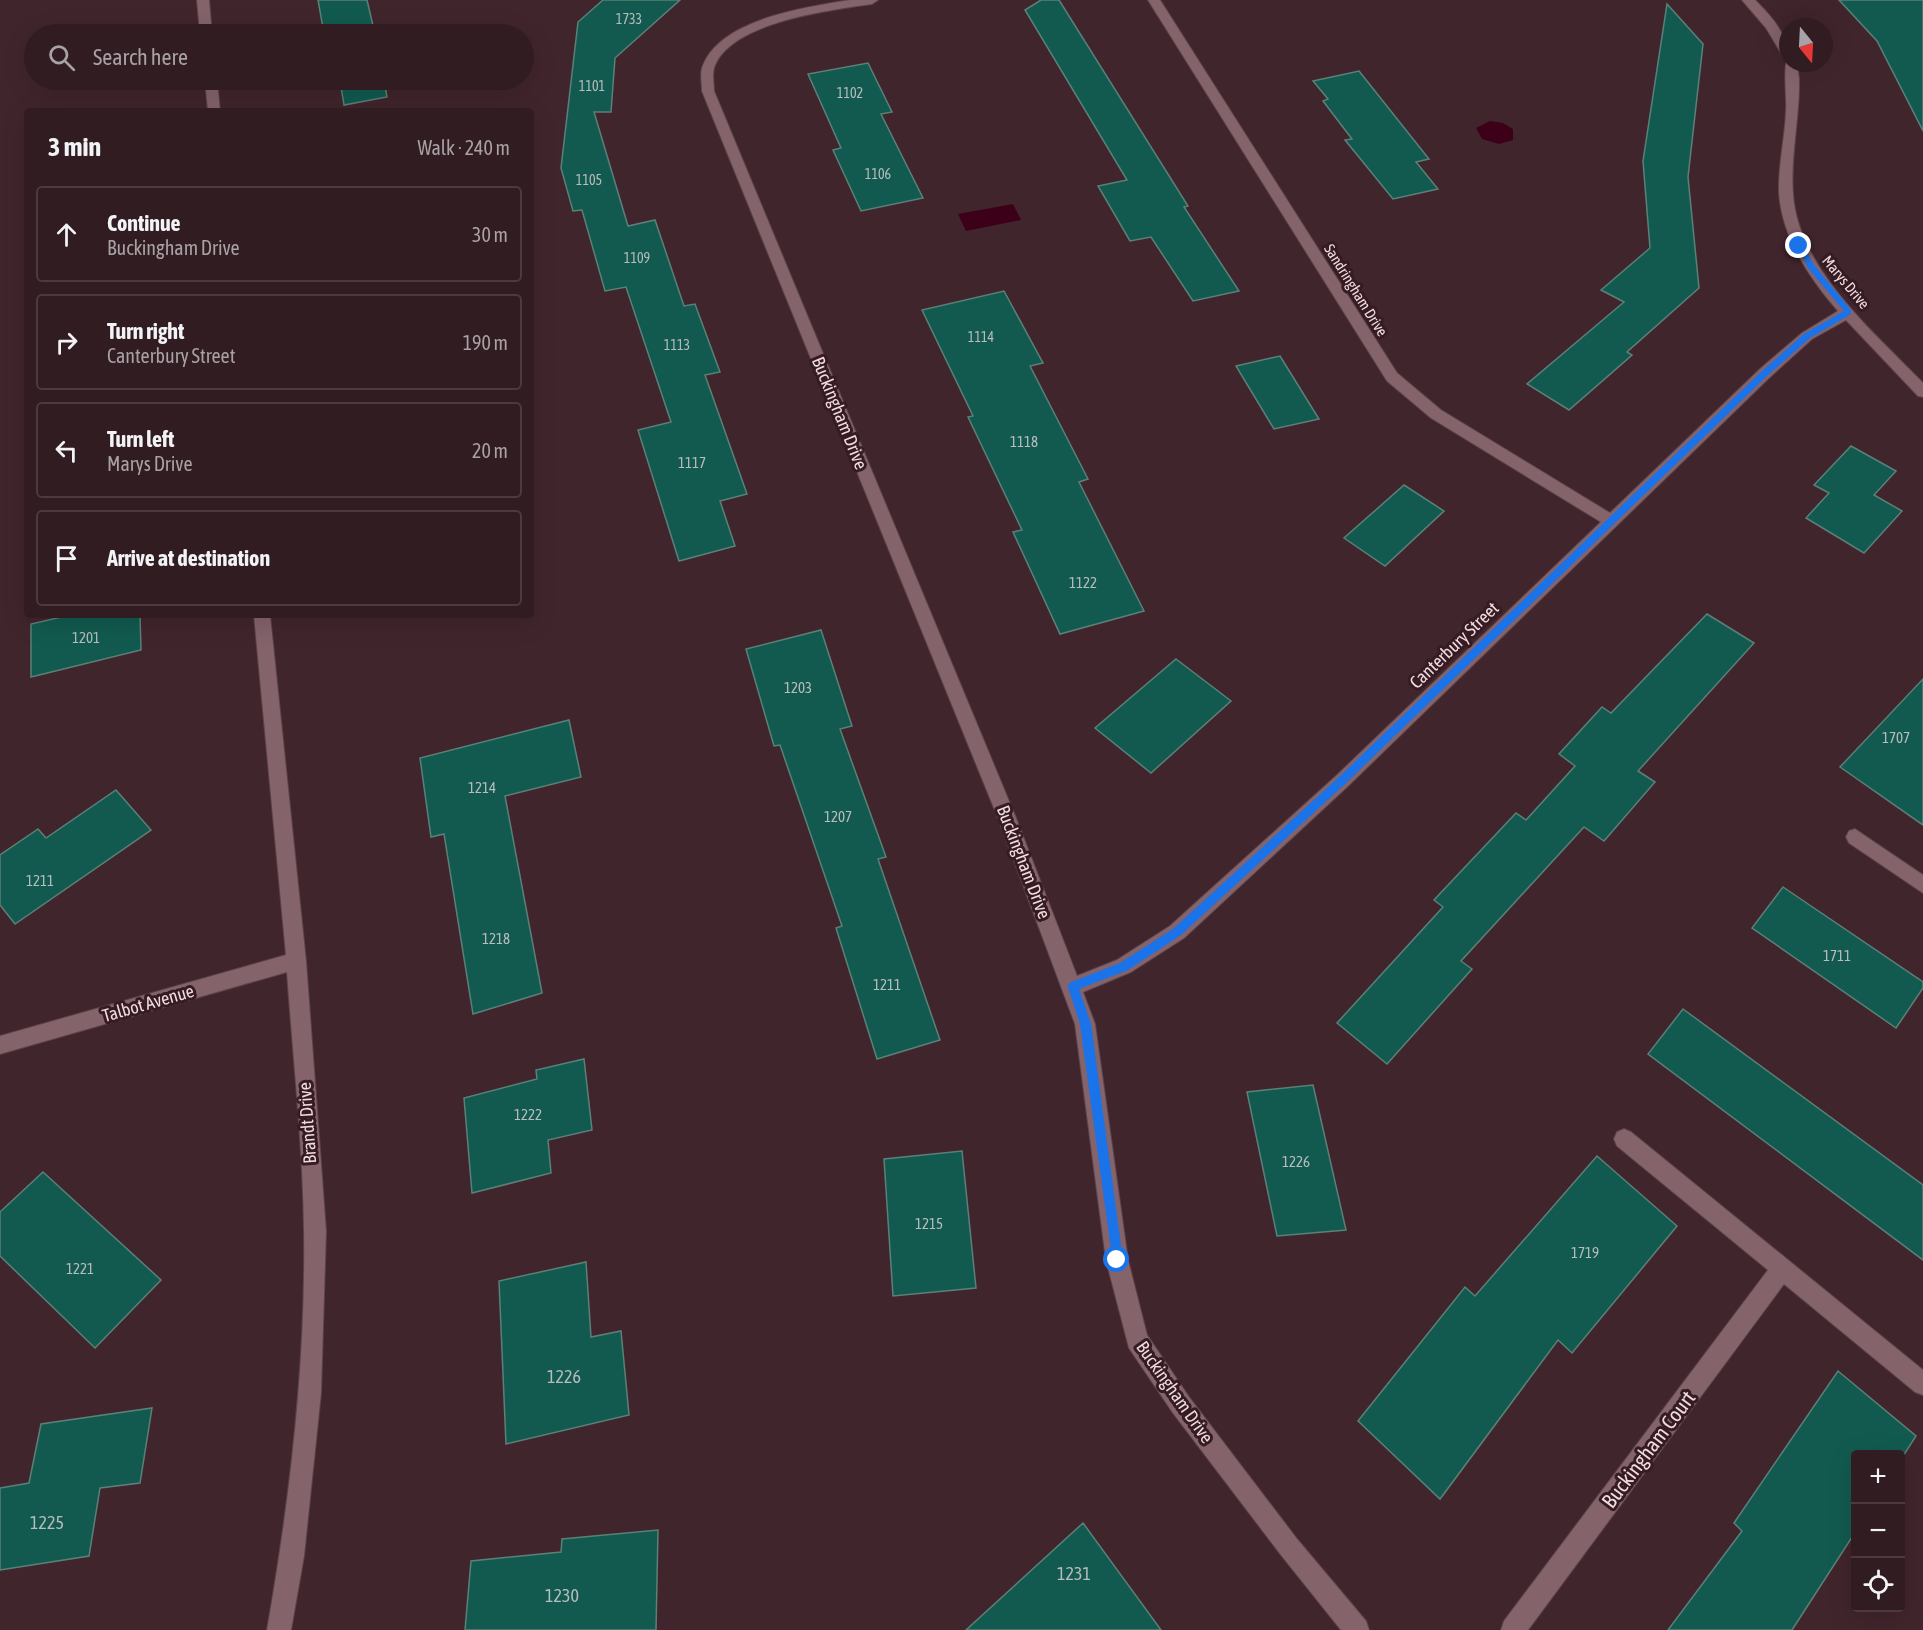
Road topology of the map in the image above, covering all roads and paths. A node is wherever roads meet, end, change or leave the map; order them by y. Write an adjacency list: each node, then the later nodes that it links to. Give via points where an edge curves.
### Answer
1 (203, 0): 5 (street)
2 (872, 0): 17 (street, Buckingham Drive, via 786,15 749,30 726,43 708,67 708,91 1003,807)
3 (1154, 0): 12 (street, Sandringham Drive, via 1392,377 1436,414)
4 (1748, 0): 6 (street)
5 (205, 24)
6 (1779, 37)
7 (1792, 72): 10 (street, Marys Drive, via 1786,196 1791,223 1810,267)
8 (212, 90): 9 (street)
9 (214, 108)
10 (1848, 312): 11 (street, Marys Drive); 12 (street, Canterbury Street, via 1807,336)
11 (1923, 393)
12 (1610, 520): 17 (street, Canterbury Street, via 1342,781 1177,932 1124,966)
13 (262, 618): 16 (street, Brandt Drive)
14 (1855, 837): 15 (street)
15 (1923, 885)
16 (296, 961): 18 (street, Talbot Avenue); 22 (street, Brandt Drive, via 315,1231 310,1393 292,1556)
17 (1073, 987): 23 (street, Buckingham Drive, via 1085,1024 1117,1260 1137,1340 1289,1548)
18 (0, 1045)
19 (1624, 1139): 20 (street)
20 (1782, 1269): 21 (street); 24 (street, Buckingham Court)
21 (1923, 1384)
22 (279, 1630)
23 (1357, 1630)
24 (1513, 1630)

